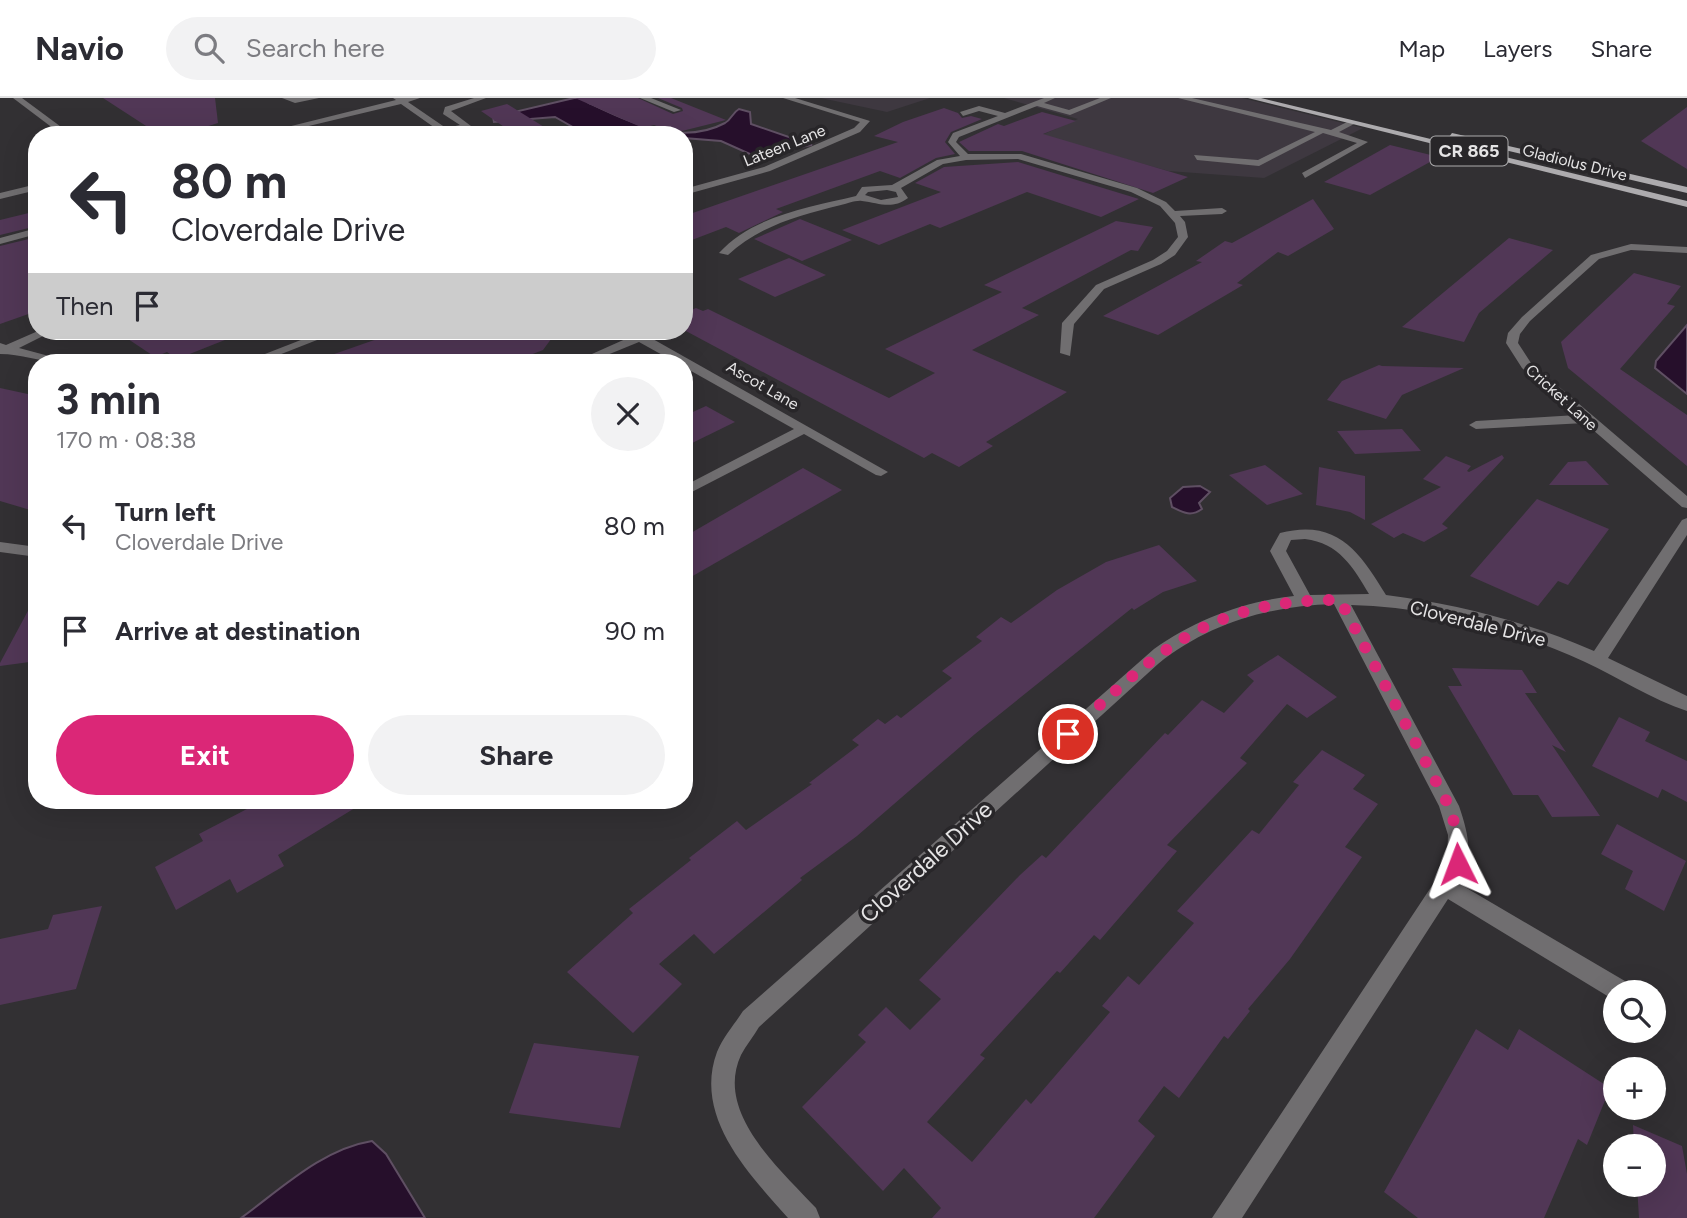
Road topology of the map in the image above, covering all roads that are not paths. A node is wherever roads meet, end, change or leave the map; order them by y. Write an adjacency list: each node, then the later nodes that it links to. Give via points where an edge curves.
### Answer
1 (17, 98): 21 (street)
2 (286, 98): 3 (street)
3 (315, 98)
4 (416, 98): 14 (street)
5 (482, 98): 24 (street, via 446,112)
6 (644, 98): 17 (street)
7 (788, 98): 32 (street, Lateen Lane, via 866,121 790,160)
8 (1023, 98): 16 (street)
9 (1051, 98): 16 (street)
10 (1107, 98): 16 (street, via 1070,113)
11 (1182, 98): 26 (street)
12 (1252, 98): 19 (main road, Gladiolus Drive / CR 865)
13 (1298, 98): 15 (main road)
14 (400, 100): 22 (street); 23 (street)
15 (1311, 101)
16 (1036, 103): 18 (street)
17 (677, 110)
18 (1004, 115): 20 (street); 20 (street, via 979,108 964,117)
19 (1351, 122): 27 (street); 39 (main road, Gladiolus Drive / CR 865)
20 (978, 124): 28 (street, via 952,142)
21 (54, 126)
22 (303, 126)
23 (438, 126)
24 (467, 126)
25 (1440, 132): 36 (main road, Gladiolus Drive / CR 865)
26 (1319, 133): 27 (street); 29 (street, via 1259,163)
27 (1332, 133): 30 (street, via 1364,142)
28 (966, 157): 33 (street, via 940,162); 41 (street, via 1018,156 1050,163 1134,190 1163,204)
29 (1197, 157)
30 (1305, 175)
31 (693, 182): 32 (street)
32 (704, 187): 35 (street, Lateen Lane)
33 (894, 188): 38 (street, via 872,187 861,192); 38 (street, via 903,192 903,198 885,203)
34 (28, 189): 37 (street)
35 (693, 190)
36 (1687, 190)
37 (0, 196)
38 (862, 198): 45 (street, via 818,208 747,234)
39 (1687, 204)
40 (1222, 211): 41 (street)
41 (1171, 214): 51 (street, via 1180,222 1183,237 1171,253 1100,287 1068,323)
42 (28, 233): 43 (street)
43 (0, 241)
44 (1687, 250): 57 (street, Cricket Lane, via 1631,247 1603,253 1587,262 1514,333 1512,344 1521,359)
45 (724, 253)
46 (28, 339): 50 (street)
47 (310, 340): 52 (street)
48 (622, 340): 53 (street)
49 (645, 340): 54 (street, Ascot Lane)
50 (2, 350): 55 (street)
51 (1066, 353)
52 (272, 354)
53 (595, 354)
54 (670, 354)
55 (28, 356)
56 (693, 367): 59 (street, Ascot Lane)
57 (1585, 419): 58 (street); 62 (street, Cricket Lane)
58 (1476, 425)
59 (804, 429): 60 (street, Ascot Lane); 61 (street)
60 (881, 472)
61 (693, 487)
62 (1687, 504)
63 (1687, 523): 69 (street)
64 (0, 547): 65 (street)
65 (28, 551)
66 (1304, 600): 67 (street, Cloverdale Drive); 68 (street, via 1278,551 1285,536 1310,531 1338,540 1355,557); 73 (street, Cloverdale Drive, via 1244,611 1169,646 751,1020 728,1055 722,1097 737,1137)
67 (1340, 600): 68 (street, Cloverdale Drive); 71 (street, via 1449,806 1458,835 1458,864)
68 (1382, 602): 69 (street, Cloverdale Drive, via 1425,606 1523,631)
69 (1597, 660): 70 (street, Cloverdale Drive)
70 (1687, 704)
71 (1447, 887): 72 (street); 74 (street)
72 (1603, 981)
73 (806, 1218)
74 (1226, 1218)

